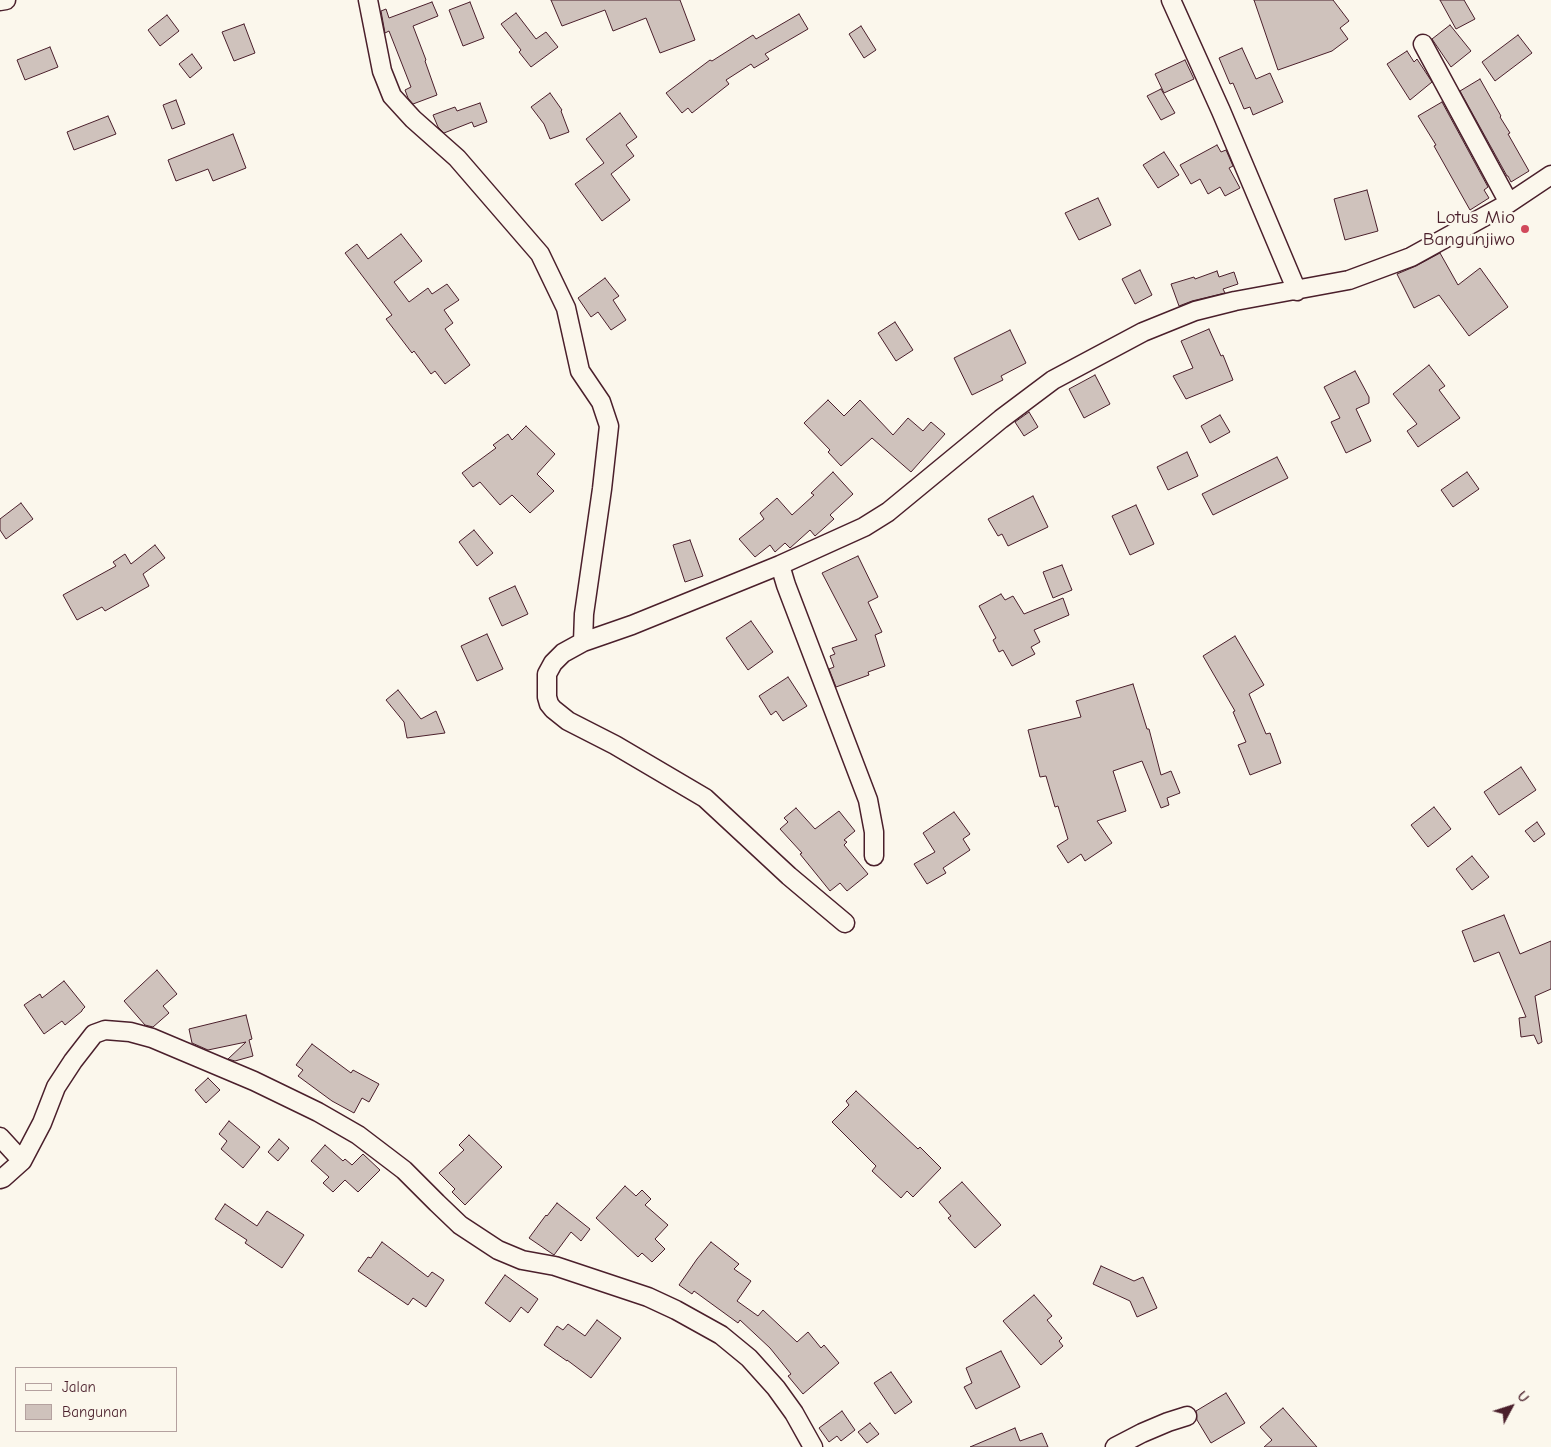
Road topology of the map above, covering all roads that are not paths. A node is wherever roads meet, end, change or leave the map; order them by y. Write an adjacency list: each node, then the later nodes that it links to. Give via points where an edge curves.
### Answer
1 (6, 0): 4 (street)
2 (368, 0): 10 (street, via 382,71 392,96 456,158 540,254 566,308 580,371 602,402 608,426)
3 (1171, 0): 8 (street)
4 (0, 1)
5 (1423, 44): 7 (street)
6 (1551, 175): 7 (street)
7 (1510, 203): 8 (street, via 1411,257 1349,280)
8 (1297, 291): 9 (street, via 1195,311 1143,332 1053,380 888,512 864,527)
9 (780, 565): 10 (street); 11 (street, via 868,800 874,832)
10 (583, 642): 12 (street, via 563,653 552,663 547,674 547,697 553,709 568,721 705,798)
11 (874, 856)
12 (845, 923)
13 (0, 1137): 14 (street)
14 (22, 1161): 15 (street); 17 (street, via 42,1124 56,1086 94,1034 105,1030 152,1038 254,1081 358,1135 404,1170 460,1225 498,1250 648,1297 721,1335 749,1358 776,1388)
15 (0, 1179)
16 (1188, 1416): 18 (street)
17 (813, 1447)
18 (1115, 1447)

